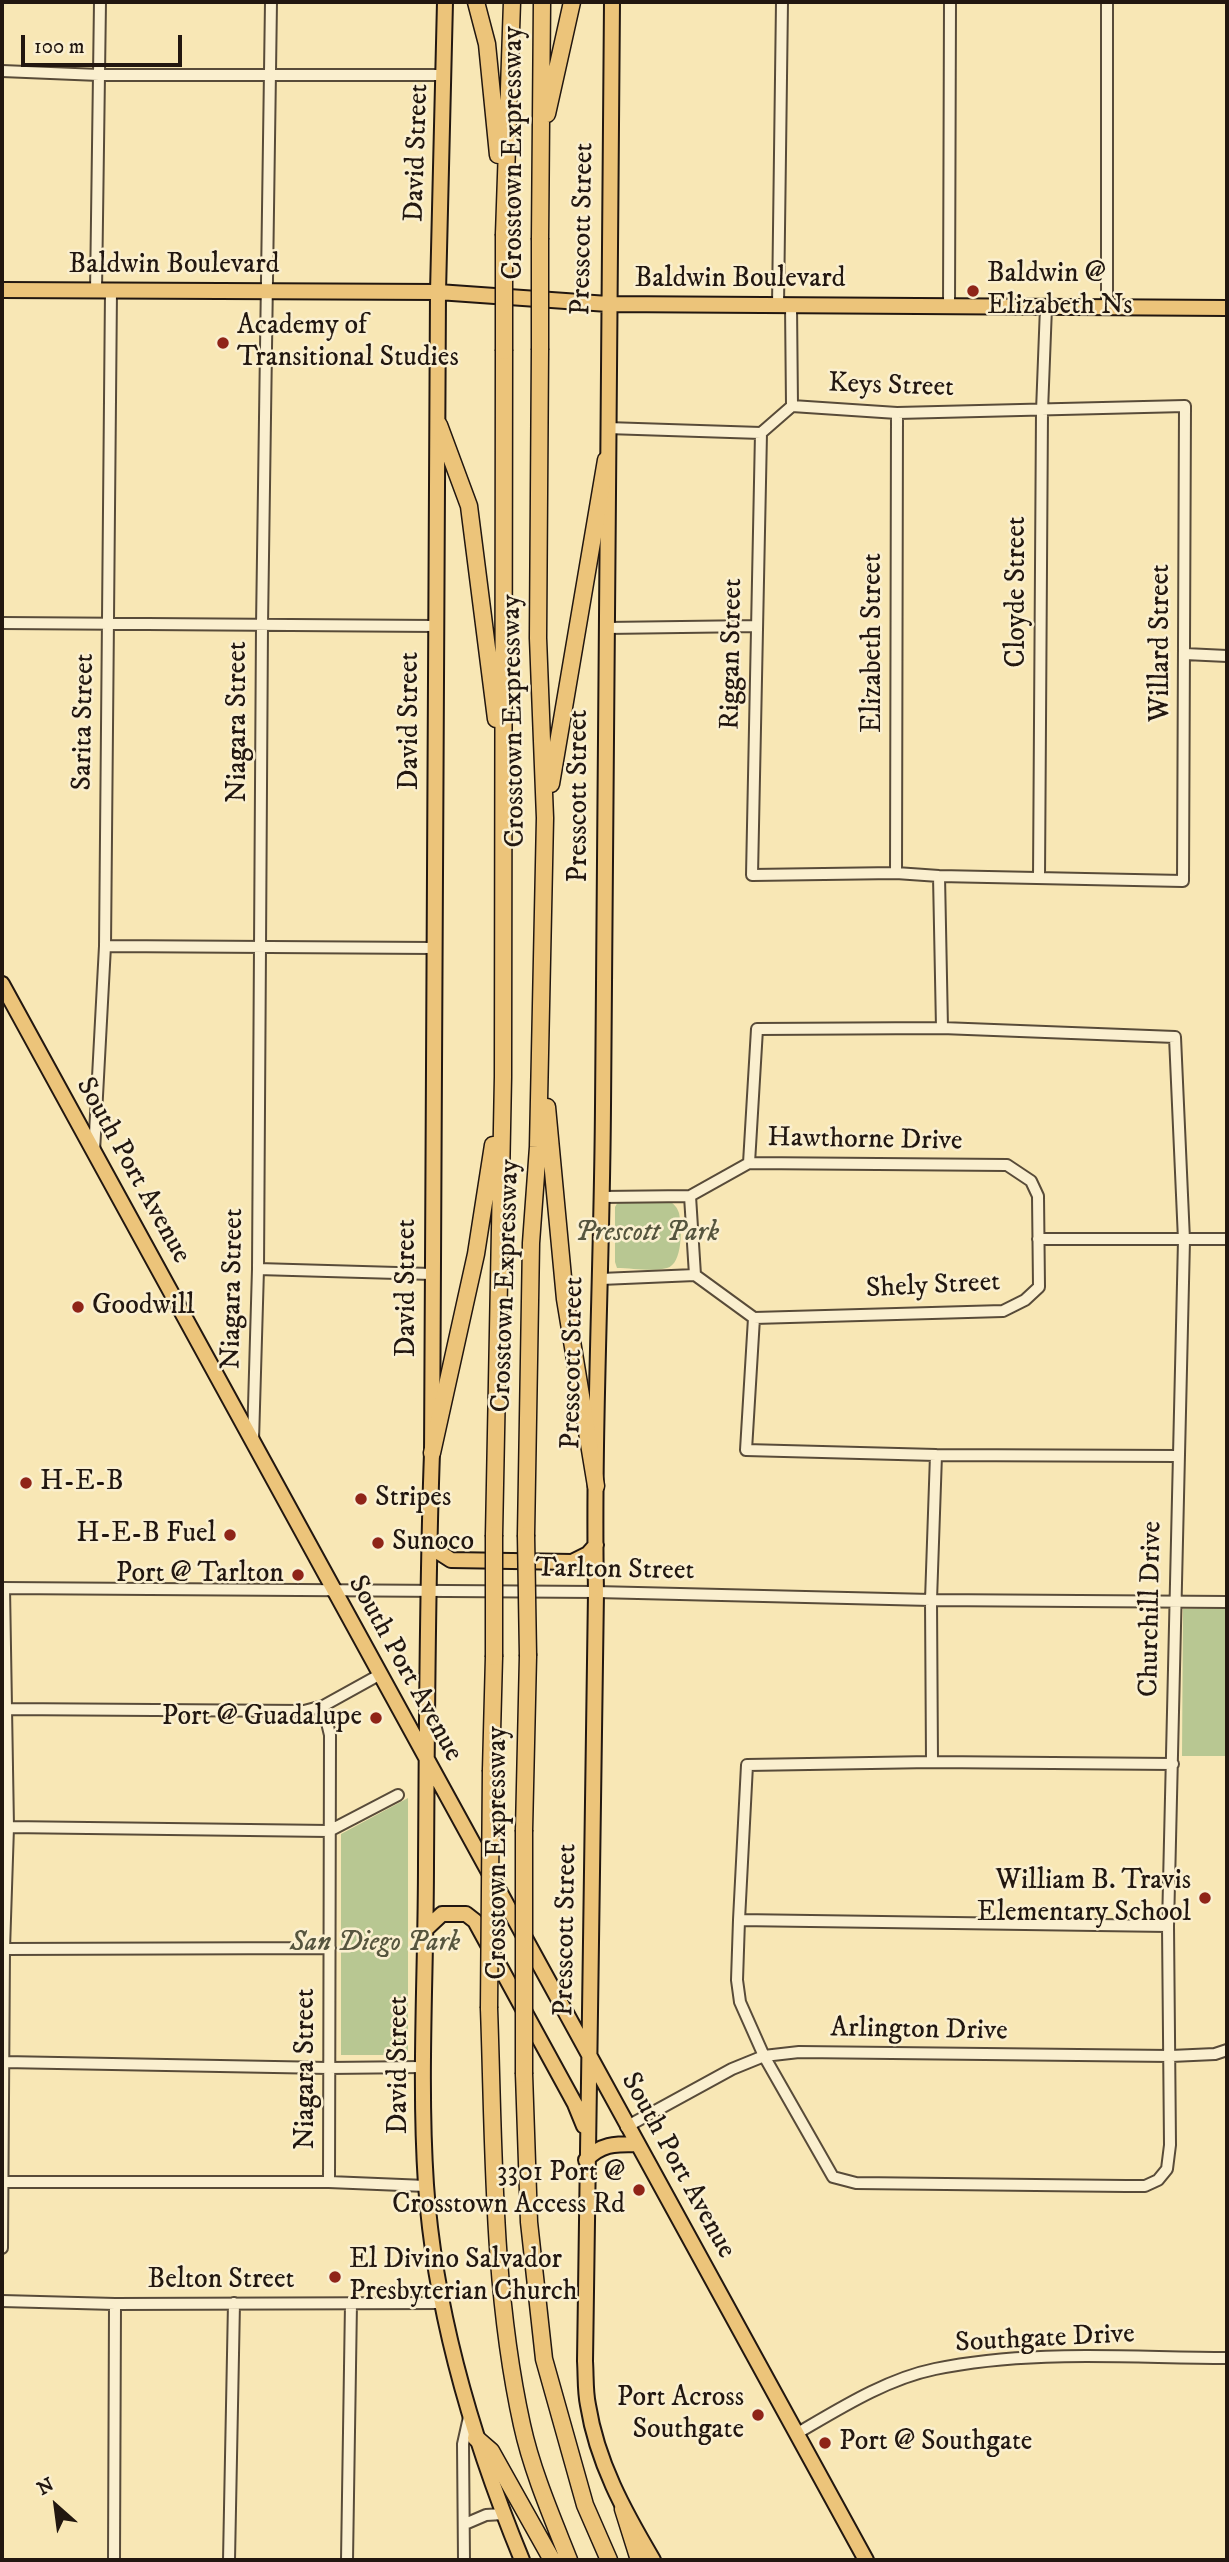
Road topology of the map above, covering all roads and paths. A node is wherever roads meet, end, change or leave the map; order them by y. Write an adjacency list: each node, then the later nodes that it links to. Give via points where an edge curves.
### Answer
1 (100, 2): 13 (street, Sarita Street)
2 (271, 2): 15 (street, Niagara Street)
3 (445, 2): 14 (main road, David Street)
4 (476, 2): 17 (highway, via 488,44)
5 (512, 2): 17 (highway, Crosstown Expressway)
6 (542, 2): 16 (highway, Crosstown Expressway)
7 (572, 2): 16 (highway)
8 (612, 2): 22 (main road, Presscott Street)
9 (782, 2): 23 (street)
10 (950, 2): 24 (street)
11 (1107, 2): 26 (street)
12 (2, 71): 13 (street)
13 (99, 75): 15 (street); 19 (street, Sarita Street)
14 (445, 75): 15 (street); 21 (main road, David Street)
15 (271, 76): 20 (street, Niagara Street)
16 (541, 143): 45 (highway, Crosstown Expressway, bridge, via 538,638)
17 (504, 226): 44 (highway, Crosstown Expressway, bridge)
18 (2, 290): 19 (main road, Baldwin Boulevard)
19 (104, 291): 20 (main road, Baldwin Boulevard); 37 (street, Sarita Street)
20 (268, 291): 21 (main road, Baldwin Boulevard); 38 (street, Niagara Street)
21 (438, 292): 22 (main road, Baldwin Boulevard); 32 (main road, David Street)
22 (608, 304): 23 (main road, Baldwin Boulevard); 33 (main road, Presscott Street)
23 (784, 305): 24 (main road, Baldwin Boulevard); 28 (street)
24 (949, 306): 25 (main road, Baldwin Boulevard)
25 (1046, 307): 26 (main road, Baldwin Boulevard); 30 (street, Cloyde Street)
26 (1107, 307): 27 (main road, Baldwin Boulevard)
27 (1227, 308)
28 (792, 406): 31 (street, Keys Street); 34 (street, Keys Street)
29 (1185, 406): 30 (street, Keys Street); 42 (street, Willard Street)
30 (1042, 411): 31 (street, Keys Street); 48 (street, Cloyde Street)
31 (897, 413): 46 (street, Elizabeth Street)
32 (439, 425): 39 (main road, David Street); 44 (highway, via 469,506)
33 (607, 428): 34 (street); 35 (main road, Presscott Street)
34 (761, 433): 40 (street, Riggan Street)
35 (606, 460): 41 (main road, Presscott Street); 45 (highway)
36 (2, 623): 37 (street)
37 (108, 625): 38 (street); 49 (street, Sarita Street)
38 (262, 625): 39 (street); 50 (street, Niagara Street)
39 (436, 626): 51 (main road, David Street)
40 (757, 626): 41 (street); 46 (street, Riggan Street, via 752,875)
41 (606, 628): 59 (main road, Presscott Street)
42 (1185, 654): 43 (street); 48 (street, Willard Street, via 1184,881)
43 (1227, 656)
44 (505, 791): 55 (highway, Crosstown Expressway)
45 (545, 818): 54 (highway, Crosstown Expressway)
46 (896, 873): 47 (street)
47 (939, 876): 48 (street); 53 (street)
48 (1039, 877)
49 (105, 946): 50 (street); 56 (street, Sarita Street)
50 (261, 946): 51 (street); 63 (street, Niagara Street)
51 (434, 948): 64 (main road, David Street)
52 (2, 984): 56 (main road, South Port Avenue)
53 (942, 1028): 57 (street, via 757,1029); 62 (street, Churchill Drive, via 1175,1037)
54 (540, 1031): 72 (highway, via 565,1299); 130 (highway, Crosstown Expressway, bridge, via 526,1535 524,2074 529,2222 544,2359 585,2505)
55 (502, 1087): 69 (highway, via 476,1254); 129 (highway, Crosstown Expressway, bridge, via 489,2008 498,2245 507,2348 522,2428)
56 (94, 1153): 68 (main road, South Port Avenue)
57 (749, 1163): 58 (street, Hawthorne Drive); 60 (street, Hawthorne Drive, via 1007,1166 1031,1181 1038,1196)
58 (690, 1196): 59 (street, Hawthorne Drive); 65 (street)
59 (602, 1197): 66 (main road, Presscott Street)
60 (1038, 1239): 62 (street); 67 (street, Shely Street, via 1039,1287 1026,1300 1003,1311)
61 (1227, 1239): 62 (street)
62 (1184, 1240): 71 (street, Churchill Drive)
63 (258, 1269): 64 (street); 68 (street, Niagara Street)
64 (432, 1274): 69 (main road, David Street)
65 (695, 1275): 66 (street); 67 (street)
66 (601, 1279): 72 (main road, Presscott Street)
67 (754, 1318): 70 (street, via 746,1450)
68 (253, 1443): 76 (main road, South Port Avenue)
69 (432, 1453): 73 (main road, David Street)
70 (936, 1455): 71 (street); 79 (street)
71 (1178, 1456): 80 (street, Churchill Drive)
72 (596, 1486): 74 (main road, Presscott Street)
73 (429, 1538): 74 (main road, via 436,1550 451,1560 572,1562); 77 (main road, David Street)
74 (596, 1545): 78 (main road, Presscott Street)
75 (3, 1588): 76 (street, Tarlton Street); 84 (street)
76 (333, 1591): 77 (street, Tarlton Street); 82 (main road, South Port Avenue)
77 (428, 1592): 78 (street, Tarlton Street); 85 (main road, David Street)
78 (596, 1592): 79 (street, Tarlton Street); 97 (main road, Presscott Street)
79 (931, 1600): 80 (street, Tarlton Street); 86 (street)
80 (1174, 1602): 81 (street, Tarlton Street); 87 (street, Churchill Drive)
81 (1227, 1602)
82 (379, 1675): 83 (street); 85 (main road, South Port Avenue)
83 (323, 1706): 84 (street, via 282,1713); 90 (street, Niagara Street, via 330,1735)
84 (5, 1709): 89 (street)
85 (427, 1761): 93 (main road, David Street); 97 (main road, South Port Avenue)
86 (932, 1762): 87 (street); 91 (street, via 747,1765)
87 (1173, 1763): 92 (street, Churchill Drive)
88 (397, 1795): 90 (street)
89 (8, 1826): 90 (street); 95 (street)
90 (329, 1830): 94 (street, Niagara Street)
91 (739, 1920): 92 (street); 98 (street, via 740,2002)
92 (1168, 1926): 99 (street, Churchill Drive)
93 (426, 1928): 101 (main road, David Street); 104 (main road, via 442,1914 466,1914 475,1921 575,2104)
94 (330, 1948): 95 (street); 102 (street, Niagara Street)
95 (4, 1949): 100 (street)
96 (1227, 2050): 99 (street, Arlington Drive)
97 (589, 2056): 103 (main road, South Port Avenue); 104 (main road, Presscott Street)
98 (764, 2056): 99 (street, Arlington Drive, via 799,2052); 99 (street, Churchill Drive, via 833,2177 856,2183 1145,2186 1167,2169); 103 (street, Arlington Drive)
99 (1171, 2056)
100 (4, 2062): 102 (street); 107 (street)
101 (423, 2067): 102 (street); 109 (main road, David Street)
102 (328, 2068): 108 (street, Niagara Street)
103 (626, 2127): 105 (main road, South Port Avenue)
104 (587, 2137): 106 (main road, Presscott Street)
105 (636, 2144): 106 (main road, via 608,2145); 118 (main road, South Port Avenue)
106 (586, 2160): 120 (main road, Presscott Street, via 587,2403 604,2465)
107 (4, 2182): 108 (street); 110 (street)
108 (329, 2182): 109 (street)
109 (426, 2186): 112 (main road, David Street)
110 (2, 2248)
111 (2, 2301): 115 (street, Belton Street)
112 (441, 2302): 114 (street, Belton Street); 117 (main road, David Street)
113 (234, 2303): 114 (street, Belton Street); 115 (street, Belton Street); 124 (street)
114 (351, 2303): 125 (street)
115 (115, 2304): 123 (street)
116 (1227, 2358): 118 (street, Southgate Drive, via 1054,2357 934,2369 862,2395)
117 (470, 2414): 119 (main road, David Street); 122 (street, via 463,2444)
118 (796, 2434): 133 (main road, South Port Avenue)
119 (476, 2438): 121 (main road, David Street); 128 (highway, via 491,2451)
120 (623, 2509): 131 (highway); 132 (main road)
121 (503, 2514): 122 (street); 127 (main road, David Street)
122 (465, 2524): 126 (street)
123 (114, 2560)
124 (229, 2560)
125 (347, 2560)
126 (464, 2560)
127 (522, 2560)
128 (552, 2560)
129 (569, 2560)
130 (610, 2560)
131 (639, 2560)
132 (653, 2560)
133 (866, 2560)

